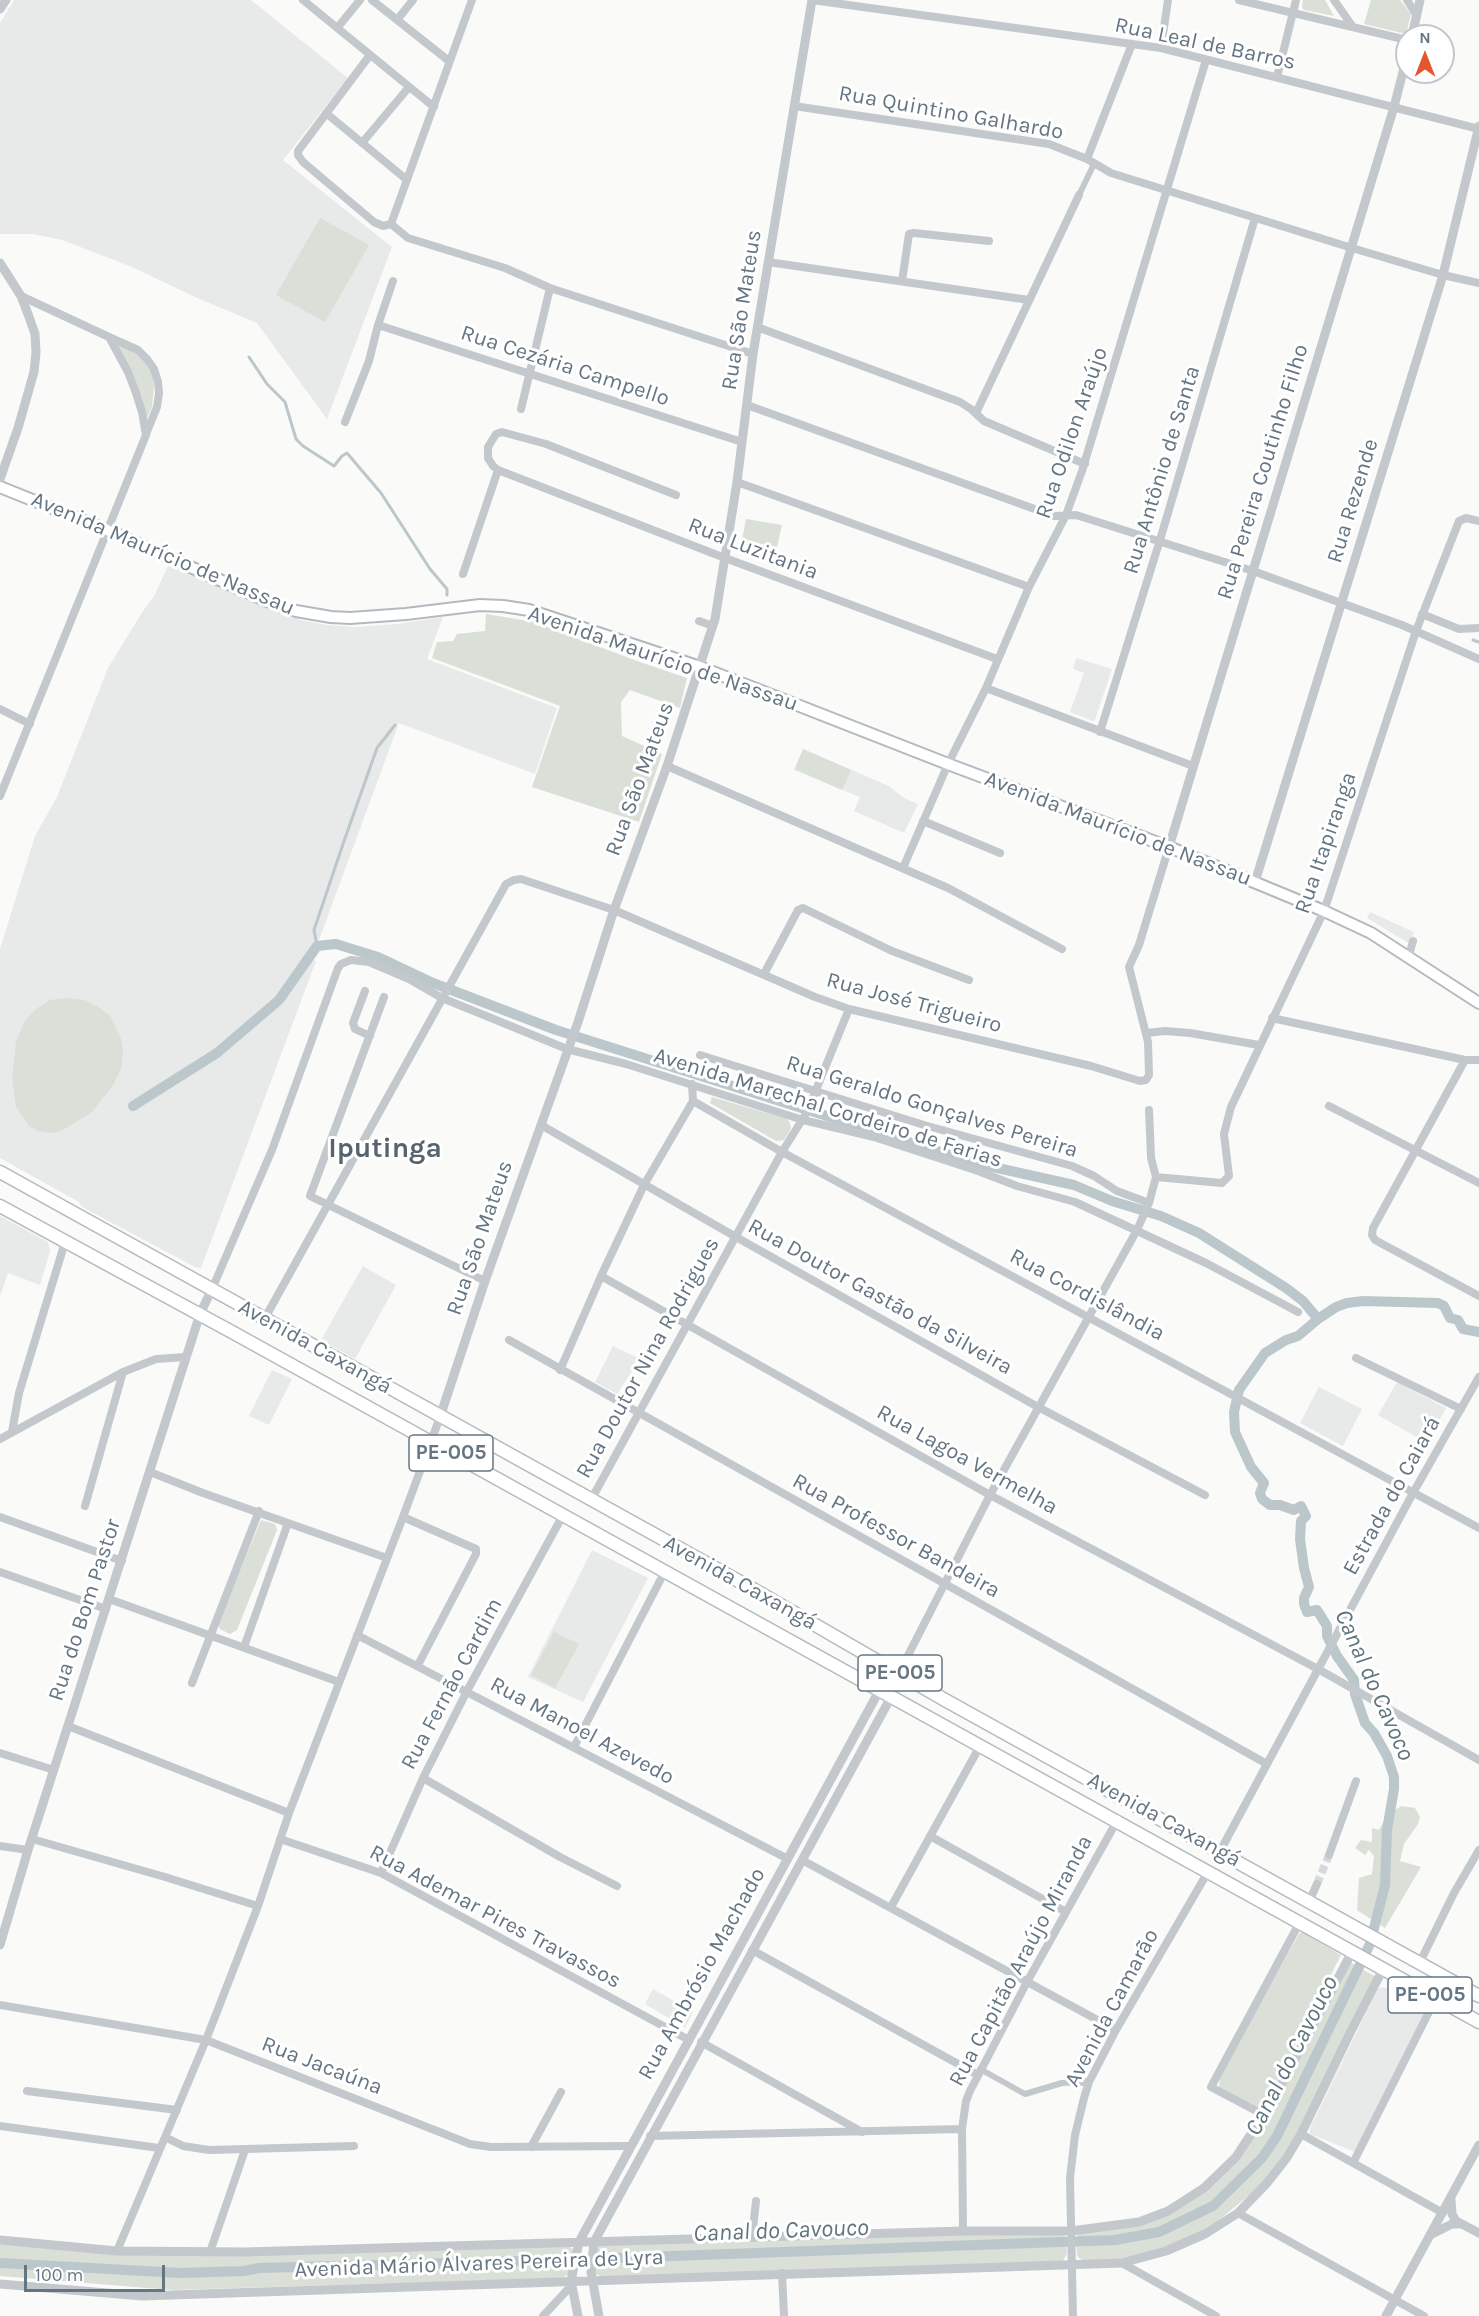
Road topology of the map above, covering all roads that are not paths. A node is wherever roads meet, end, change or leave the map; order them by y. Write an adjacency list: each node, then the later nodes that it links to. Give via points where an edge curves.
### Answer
1 (6, 0): 15 (street)
2 (304, 0): 20 (street)
3 (360, 0): 20 (street)
4 (372, 0): 18 (street)
5 (413, 0): 18 (street)
6 (472, 0): 27 (street)
7 (812, 0): 23 (street, Rua Leal de Barros); 31 (street, Rua São Mateus)
8 (1168, 0): 24 (street)
9 (1239, 0): 14 (street)
10 (1296, 0): 16 (street)
11 (1334, 0): 21 (street)
12 (1407, 0): 17 (street)
13 (1420, 0): 17 (street)
14 (1258, 2): 16 (street)
15 (0, 9)
16 (1293, 13): 21 (street); 28 (street)
17 (1417, 16): 19 (street)
18 (397, 20): 27 (street)
19 (1415, 24)
20 (338, 27): 25 (street)
21 (1353, 27): 22 (street)
22 (1395, 37)
23 (1132, 44): 24 (street, Rua Leal de Barros); 37 (street)
24 (1161, 48): 26 (street, Rua Leal de Barros)
25 (370, 54): 30 (street); 34 (street)
26 (1206, 60): 28 (street, Rua Leal de Barros); 39 (street, Rua Odilon Araújo)
27 (449, 61): 32 (street)
28 (1276, 77): 33 (street, Rua Leal de Barros)
29 (1400, 84): 33 (street, Rua Pereira Coutinho Filho)
30 (409, 87): 32 (street); 36 (street)
31 (794, 106): 37 (street, Rua Quintino Galhardo, via 1023,138 1057,146); 45 (street, Rua São Mateus)
32 (434, 107): 38 (street)
33 (1394, 107): 35 (street, Rua Leal de Barros); 44 (street, Rua Pereira Coutinho Filho)
34 (326, 113): 36 (street); 42 (street, via 298,151 299,157 368,218 383,226)
35 (1479, 128): 47 (street, Rua Rezende)
36 (362, 142): 38 (street)
37 (1091, 161): 39 (street, Rua Quintino Galhardo, via 1111,173); 40 (street)
38 (407, 180): 42 (street)
39 (1167, 190): 41 (street, Rua Quintino Galhardo); 65 (street, Rua Odilon Araújo)
40 (1079, 195): 53 (street)
41 (1256, 218): 44 (street, Rua Quintino Galhardo); 74 (street, Rua Antônio de Santa)
42 (391, 224): 51 (street, via 408,238 505,268)
43 (989, 240): 49 (street, via 909,234)
44 (1352, 248): 47 (street, Rua Quintino Galhardo); 76 (street, Rua Pereira Coutinho Filho)
45 (768, 262): 49 (street); 55 (street, Rua São Mateus)
46 (0, 263): 52 (street)
47 (1443, 275): 50 (street, Rua Quintino Galhardo); 79 (street, Rua Rezende)
48 (393, 281): 54 (street)
49 (902, 281): 53 (street)
50 (1479, 283)
51 (550, 288): 57 (street); 58 (street)
52 (21, 296): 56 (street); 67 (street, via 35,333 34,372)
53 (1029, 300): 61 (street)
54 (378, 325): 58 (street, Rua Cezária Campello); 62 (street, via 369,361)
55 (757, 327): 57 (street, Rua São Mateus); 61 (street, via 960,402)
56 (109, 337): 63 (street, via 136,393); 63 (street, via 138,350 154,369 159,393)
57 (753, 354): 59 (street, Rua São Mateus)
58 (529, 374): 60 (street); 64 (street, Rua Cezária Campello)
59 (747, 405): 64 (street, Rua São Mateus); 71 (street, via 1054,516)
60 (521, 409)
61 (976, 413): 65 (street, via 984,421)
62 (345, 422)
63 (146, 435): 73 (street)
64 (742, 442): 68 (street, Rua São Mateus)
65 (1085, 464): 71 (street, Rua Odilon Araújo)
66 (498, 470): 70 (street, via 487,453 493,437 502,432 546,444); 75 (street, Rua Luzitania); 77 (street)
67 (0, 479)
68 (737, 482): 75 (street, Rua São Mateus); 78 (street)
69 (0, 487): 73 (main road, Avenida Maurício de Nassau)
70 (676, 495)
71 (1066, 515): 74 (street, via 1076,514); 78 (street, Rua Odilon Araújo)
72 (1479, 521): 80 (street, Rua Itapiranga, via 1459,521)
73 (107, 530): 87 (main road, Avenida Maurício de Nassau, via 296,611 350,618 503,606 529,610); 90 (street)
74 (1160, 540): 76 (street); 91 (street, Rua Antônio de Santa)
75 (725, 558): 82 (street, Rua São Mateus); 85 (street, Rua Luzitania)
76 (1253, 571): 79 (street); 94 (street, Rua Pereira Coutinho Filho)
77 (463, 574)
78 (1029, 587): 85 (street, Rua Odilon Araújo)
79 (1342, 602): 84 (street); 100 (street, Rua Rezende)
80 (1422, 614): 83 (street, via 1460,629); 84 (street, Rua Itapiranga)
81 (699, 621): 82 (street)
82 (713, 626): 87 (street, Rua São Mateus)
83 (1479, 628)
84 (1416, 631): 86 (street); 102 (street, Rua Itapiranga)
85 (997, 659): 88 (street, Rua Odilon Araújo)
86 (1479, 659)
87 (700, 667): 92 (main road, Avenida Maurício de Nassau); 93 (street, Rua São Mateus)
88 (986, 687): 91 (street); 92 (street, Rua Odilon Araújo)
89 (0, 709): 90 (street)
90 (30, 724): 95 (street)
91 (1100, 732): 94 (street)
92 (948, 764): 96 (street, Rua Odilon Araújo); 97 (main road, Avenida Maurício de Nassau)
93 (667, 766): 99 (street); 101 (street, Rua São Mateus)
94 (1193, 766): 97 (street, Rua Pereira Coutinho Filho)
95 (0, 796)
96 (923, 821): 98 (street); 99 (street, Rua Odilon Araújo)
97 (1169, 848): 100 (main road, Avenida Maurício de Nassau); 114 (street, via 1129,968)
98 (1000, 853)
99 (903, 868): 104 (street)
100 (1255, 882): 102 (main road, Avenida Maurício de Nassau)
101 (614, 910): 106 (street, Rua José Trigueiro); 109 (street, Rua José Trigueiro, via 514,880 506,884); 117 (street, Rua São Mateus)
102 (1324, 911): 105 (main road, Avenida Maurício de Nassau); 113 (street, Rua Itapiranga)
103 (1413, 941): 105 (street)
104 (1062, 949)
105 (1409, 955): 111 (main road, Avenida Maurício de Nassau)
106 (764, 974): 107 (street, via 798,910 803,908 892,951); 112 (street, Rua José Trigueiro)
107 (969, 980)
108 (365, 991): 115 (street, via 353,1023 355,1029)
109 (444, 995): 117 (street, Avenida Marechal Cordeiro de Farias); 135 (street); 142 (street, Avenida Marechal Cordeiro de Farias, via 369,963 351,960 341,964 272,1150)
110 (384, 998): 115 (street)
111 (1479, 1003)
112 (849, 1009): 114 (street, Rua José Trigueiro, via 1140,1081 1149,1075); 122 (street, Rua Doutor Nina Rodrigues)
113 (1272, 1018): 116 (street, Rua Itapiranga); 119 (street)
114 (1146, 1033): 116 (street, via 1190,1033)
115 (370, 1036): 135 (street, via 310,1196)
116 (1259, 1045): 131 (street, Rua Itapiranga, via 1226,1121 1230,1176 1222,1183)
117 (567, 1049): 121 (street, Avenida Marechal Cordeiro de Farias); 127 (street, Rua São Mateus)
118 (700, 1056): 122 (street, Rua Geraldo Gonçalves Pereira)
119 (1465, 1060): 120 (street); 128 (street)
120 (1479, 1060)
121 (692, 1084): 123 (street); 126 (street, Avenida Marechal Cordeiro de Farias)
122 (815, 1095): 126 (street, Rua Doutor Nina Rodrigues); 134 (street, Rua Geraldo Gonçalves Pereira, via 1072,1166)
123 (693, 1101): 129 (street, Rua Cordislândia); 133 (street)
124 (1329, 1106): 128 (street)
125 (1149, 1110): 131 (street)
126 (803, 1120): 129 (street, Rua Doutor Nina Rodrigues); 137 (street, Avenida Marechal Cordeiro de Farias, via 874,1137 1075,1202)
127 (541, 1125): 133 (street, Rua Doutor Gastão da Silveira); 141 (street, Rua São Mateus)
128 (1415, 1151): 132 (street); 143 (street, via 1373,1228 1375,1240)
129 (782, 1152): 138 (street, Rua Doutor Nina Rodrigues); 146 (street, Rua Cordislândia)
130 (0, 1172): 142 (main road, Avenida Caxangá / PE-005)
131 (1156, 1177): 134 (street)
132 (1479, 1183)
133 (644, 1185): 138 (street, Rua Doutor Gastão da Silveira); 140 (street)
134 (1148, 1204): 137 (street)
135 (328, 1205): 141 (street); 147 (street)
136 (0, 1206): 139 (main road, Avenida Caxangá / PE-005)
137 (1138, 1228): 144 (street, Avenida Marechal Cordeiro de Farias); 146 (street)
138 (736, 1237): 148 (street, Rua Doutor Nina Rodrigues); 155 (street, Rua Doutor Gastão da Silveira)
139 (65, 1242): 145 (main road, Avenida Caxangá / PE-005); 159 (street, via 19,1394)
140 (601, 1276): 148 (street, Rua Lagoa Vermelha); 152 (street)
141 (485, 1281): 158 (street, Rua São Mateus)
142 (212, 1289): 145 (street, Rua do Bom Pastor); 147 (main road, Avenida Caxangá / PE-005)
143 (1479, 1296)
144 (1298, 1312)
145 (200, 1314): 150 (street, Rua do Bom Pastor); 161 (main road, Avenida Caxangá / PE-005)
146 (1088, 1316): 155 (street); 163 (street, Rua Cordislândia)
147 (265, 1318): 158 (main road, Avenida Caxangá / PE-005)
148 (687, 1325): 157 (street, Rua Doutor Nina Rodrigues); 164 (street, Rua Lagoa Vermelha)
149 (508, 1340): 152 (street, Rua Professor Bandeira)
150 (186, 1357): 153 (street, via 156,1359); 162 (street, Rua do Bom Pastor)
151 (1356, 1358): 156 (street)
152 (560, 1370): 157 (street, Rua Professor Bandeira)
153 (123, 1372): 159 (street); 167 (street)
154 (1479, 1377): 156 (street, Estrada do Caiará)
155 (1038, 1407): 164 (street); 165 (street, Rua Doutor Gastão da Silveira)
156 (1461, 1409): 163 (street, Estrada do Caiará)
157 (638, 1414): 166 (street, Rua Doutor Nina Rodrigues); 178 (street, Rua Professor Bandeira)
158 (440, 1417): 161 (street, Rua São Mateus); 166 (main road, Avenida Caxangá / PE-005)
159 (12, 1432): 160 (street)
160 (0, 1439)
161 (431, 1442): 169 (main road, Avenida Caxangá / PE-005); 171 (street, Rua São Mateus)
162 (150, 1472): 168 (street); 175 (street, Rua do Bom Pastor)
163 (1413, 1493): 173 (street, Rua Cordislândia); 185 (street, Estrada do Caiará)
164 (990, 1495): 178 (street); 185 (street, Rua Lagoa Vermelha)
165 (1205, 1495)
166 (591, 1500): 186 (main road, Avenida Caxangá / PE-005)
167 (85, 1506)
168 (259, 1511): 172 (street); 181 (street)
169 (562, 1515): 176 (main road, Avenida Caxangá / PE-005); 189 (street, Rua Fernão Cardim)
170 (0, 1517): 175 (street)
171 (403, 1517): 174 (street, Rua São Mateus); 184 (street, via 476,1549)
172 (288, 1523): 174 (street); 183 (street)
173 (1479, 1528)
174 (387, 1558): 182 (street, Rua São Mateus)
175 (122, 1561): 179 (street, Rua do Bom Pastor)
176 (665, 1571): 190 (main road, Avenida Caxangá / PE-005); 194 (street)
177 (0, 1572): 180 (street)
178 (946, 1584): 186 (street); 197 (street, Rua Professor Bandeira)
179 (109, 1599): 180 (street, Rua do Bom Pastor); 181 (street)
180 (106, 1609): 192 (street, Rua do Bom Pastor)
181 (212, 1635): 183 (street); 188 (street)
182 (357, 1635): 184 (street, Rua Manoel Azevedo); 187 (street, Rua São Mateus)
183 (244, 1647): 187 (street)
184 (418, 1665): 189 (street, Rua Manoel Azevedo)
185 (1318, 1669): 196 (street, Rua Lagoa Vermelha); 197 (street, Estrada do Caiará)
186 (899, 1673): 209 (main road, Avenida Caxangá / PE-005)
187 (339, 1682): 201 (street, Rua São Mateus)
188 (192, 1683)
189 (467, 1691): 194 (street, Rua Manoel Azevedo); 199 (street, Rua Fernão Cardim)
190 (879, 1691): 191 (main road, Avenida Caxangá / PE-005); 211 (street, Rua Ambrósio Machado)
191 (891, 1697): 193 (main road, Avenida Caxangá / PE-005); 212 (street, Rua Ambrósio Machado)
192 (68, 1726): 198 (street, Rua do Bom Pastor); 201 (street)
193 (980, 1746): 202 (main road, Avenida Caxangá / PE-005); 203 (street)
194 (574, 1747): 211 (street, Rua Manoel Azevedo)
195 (0, 1753): 198 (street)
196 (1479, 1760)
197 (1267, 1764): 209 (street, Estrada do Caiará)
198 (54, 1770): 204 (street, Rua do Bom Pastor)
199 (423, 1778): 214 (street, Rua Fernão Cardim); 216 (street)
200 (1356, 1781): 210 (street)
201 (289, 1813): 205 (street, Rua São Mateus)
202 (1118, 1820): 213 (main road, Avenida Caxangá / PE-005); 220 (street, Rua Capitão Araújo Miranda)
203 (930, 1836): 219 (street); 220 (street)
204 (32, 1839): 207 (street, Rua do Bom Pastor); 218 (street)
205 (280, 1839): 214 (street, Rua Ademar Pires Travassos); 218 (street, Rua São Mateus)
206 (0, 1846): 207 (street)
207 (28, 1850): 222 (street, Rua do Bom Pastor)
208 (1479, 1850): 225 (street)
209 (1219, 1853): 217 (main road, Avenida Caxangá / PE-005)
210 (1329, 1855)
211 (788, 1859): 234 (street, Rua Ambrósio Machado)
212 (802, 1860): 219 (street); 223 (street, Rua Ambrósio Machado)
213 (1208, 1870): 221 (main road, Avenida Caxangá / PE-005); 232 (street, Avenida Camarão)
214 (381, 1873): 234 (street, Rua Ademar Pires Travassos)
215 (1317, 1884): 217 (street)
216 (617, 1886)
217 (1309, 1903): 225 (main road, Avenida Caxangá / PE-005)
218 (258, 1906): 233 (street, Rua São Mateus)
219 (891, 1907): 227 (street)
220 (1066, 1912): 227 (street, Rua Capitão Araújo Miranda)
221 (1300, 1921): 224 (main road, Avenida Caxangá / PE-005); 242 (street, via 1211,2087)
222 (0, 1944)
223 (752, 1950): 235 (street, Rua Ambrósio Machado); 236 (street)
224 (1353, 1952): 226 (main road, Avenida Caxangá / PE-005); 242 (street, Avenida Mário Álvares Pereira de Lyra)
225 (1420, 1962): 228 (main road, Avenida Caxangá / PE-005)
226 (1382, 1968): 229 (main road, Avenida Caxangá / PE-005); 246 (street, Avenida Mário Álvares Pereira de Lyra)
227 (1027, 1982): 232 (street); 236 (street, Rua Capitão Araújo Miranda)
228 (1479, 1996)
229 (1436, 1998): 231 (main road, Avenida Caxangá / PE-005); 255 (street)
230 (0, 2005): 233 (street, Rua Jacaúna)
231 (1479, 2022)
232 (1116, 2030): 238 (street, Avenida Camarão)
233 (206, 2040): 241 (street, Rua São Mateus); 252 (street, Rua Jacaúna, via 470,2144)
234 (689, 2040): 251 (street, Rua Ambrósio Machado)
235 (701, 2042): 245 (street); 247 (street, Rua Ambrósio Machado)
236 (979, 2072): 237 (street, via 1025,2094); 244 (street, Rua Capitão Araújo Miranda, via 966,2101)
237 (1079, 2082): 238 (street)
238 (1089, 2082): 262 (street, Avenida Camarão, via 1075,2135 1070,2178)
239 (27, 2091): 241 (street)
240 (561, 2092): 252 (street)
241 (177, 2110): 248 (street, Rua São Mateus)
242 (1264, 2115): 262 (street, Avenida Mário Álvares Pereira de Lyra, via 1236,2157 1204,2188 1168,2211 1139,2222)
243 (0, 2126): 253 (street)
244 (962, 2129): 245 (street); 261 (street, Rua Capitão Araújo Miranda)
245 (864, 2132): 247 (street)
246 (1301, 2134): 255 (street); 258 (street, Avenida Mário Álvares Pereira de Lyra, via 1267,2183)
247 (650, 2136): 267 (street, Rua Ambrósio Machado)
248 (165, 2137): 253 (street, Rua São Mateus); 254 (street, via 195,2149)
249 (1479, 2145): 256 (street)
250 (354, 2146): 254 (street)
251 (630, 2146): 252 (street, Rua Jacaúna); 268 (street, Rua Ambrósio Machado)
252 (531, 2147)
253 (159, 2148): 269 (street, Rua São Mateus)
254 (245, 2150): 270 (street)
255 (1353, 2163): 259 (street)
256 (1451, 2197): 259 (street); 260 (street, via 1452,2214)
257 (756, 2201): 265 (street)
258 (1238, 2213): 272 (street, Avenida Mário Álvares Pereira de Lyra, via 1205,2234 1166,2251); 278 (street)
259 (1443, 2213): 264 (street)
260 (1460, 2224): 263 (street); 264 (street)
261 (963, 2231): 262 (street, Avenida Mário Álvares Pereira de Lyra); 265 (street, Avenida Mário Álvares Pereira de Lyra)
262 (1071, 2233): 271 (street, Avenida Camarão)
263 (1479, 2233)
264 (1431, 2234): 278 (street)
265 (752, 2238): 267 (street, Avenida Mário Álvares Pereira de Lyra)
266 (0, 2240): 269 (street, Avenida Mário Álvares Pereira de Lyra)
267 (593, 2243): 268 (street, Avenida Mário Álvares Pereira de Lyra); 274 (street, Rua Ambrósio Machado)
268 (579, 2244): 270 (street, Avenida Mário Álvares Pereira de Lyra); 275 (street, Rua Ambrósio Machado)
269 (117, 2251): 270 (street, Avenida Mário Álvares Pereira de Lyra)
270 (210, 2252)
271 (1071, 2263): 272 (street, Avenida Mário Álvares Pereira de Lyra); 273 (street, Avenida Mário Álvares Pereira de Lyra); 284 (street, Avenida Camarão)
272 (1122, 2263): 277 (street)
273 (782, 2273): 274 (street, Avenida Mário Álvares Pereira de Lyra); 283 (street)
274 (592, 2277): 275 (street, Avenida Mário Álvares Pereira de Lyra); 282 (street, Rua Ambrósio Machado)
275 (572, 2280): 276 (street, Avenida Mário Álvares Pereira de Lyra, via 142,2296); 280 (street); 281 (street)
276 (0, 2284)
277 (1183, 2297): 279 (street); 285 (street)
278 (1395, 2300): 286 (street); 287 (street)
279 (1178, 2306)
280 (543, 2316)
281 (578, 2316)
282 (599, 2316)
283 (784, 2316)
284 (1073, 2316)
285 (1216, 2316)
286 (1386, 2316)
287 (1424, 2316)

